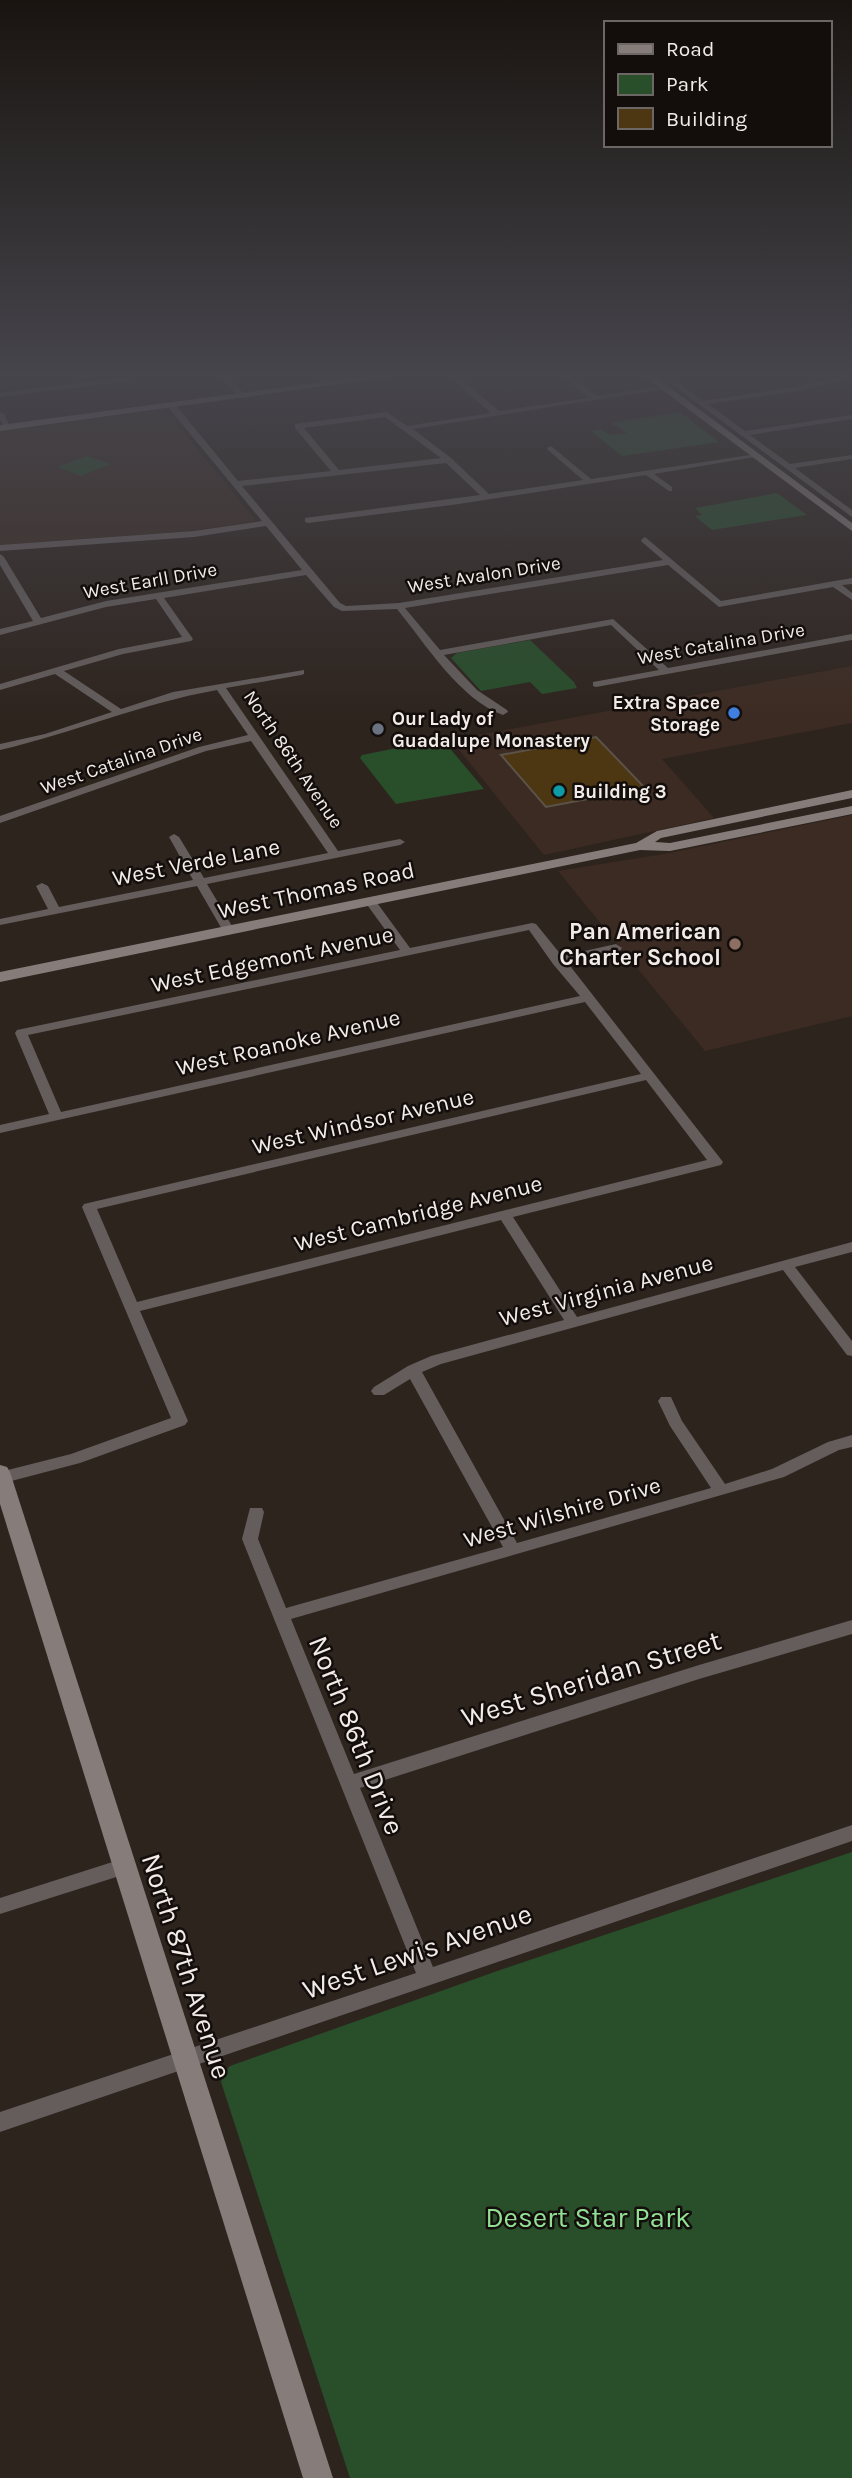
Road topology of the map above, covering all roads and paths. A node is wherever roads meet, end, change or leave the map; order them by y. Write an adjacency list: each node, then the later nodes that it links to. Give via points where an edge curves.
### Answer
1 (241, 490): 11 (street)
2 (479, 490): 6 (street)
3 (534, 490): 6 (street)
4 (801, 490): 12 (main road)
5 (819, 490): 8 (street)
6 (487, 497): 10 (street)
7 (852, 498): 8 (street)
8 (834, 501): 9 (street)
9 (852, 514)
10 (307, 520)
11 (269, 523): 14 (street, via 194,534); 17 (street)
12 (852, 528)
13 (645, 540): 16 (street)
14 (0, 548)
15 (0, 557): 23 (street)
16 (669, 562): 19 (street, via 719,604); 22 (street, West Avalon Drive)
17 (309, 572): 20 (street, West Earll Drive); 22 (street, West Avalon Drive, via 345,609)
18 (852, 581): 19 (street)
19 (835, 584): 21 (street)
20 (158, 595): 23 (street, West Earll Drive, via 141,594); 27 (street, via 187,639)
21 (852, 597)
22 (399, 606): 26 (street)
23 (37, 620): 24 (street, West Earll Drive)
24 (0, 632)
25 (852, 637): 28 (street, West Catalina Drive)
26 (440, 653): 28 (street, via 613,622); 34 (street, via 486,704)
27 (56, 670): 32 (street); 33 (street)
28 (666, 671): 30 (street, West Catalina Drive)
29 (301, 672): 31 (street)
30 (596, 684)
31 (219, 686): 33 (street); 35 (street, North 86th Avenue)
32 (0, 687)
33 (119, 712): 36 (street)
34 (503, 712)
35 (254, 737): 39 (street, West Catalina Drive, via 203,749); 43 (street, North 86th Avenue)
36 (0, 747)
37 (852, 794): 42 (main road, West Thomas Road, via 657,835)
38 (852, 810): 42 (main road, West Thomas Road, via 670,847)
39 (0, 820)
40 (174, 837): 44 (street)
41 (400, 842): 43 (street, West Verde Lane)
42 (640, 846): 46 (main road, West Thomas Road)
43 (335, 855): 44 (street, West Verde Lane)
44 (201, 882): 47 (street, West Verde Lane); 49 (street)
45 (42, 886): 47 (street)
46 (371, 902): 49 (main road, West Thomas Road); 51 (street)
47 (55, 911): 48 (street, West Verde Lane)
48 (0, 922)
49 (229, 931): 53 (main road, West Thomas Road)
50 (616, 948): 52 (street)
51 (407, 952): 52 (street, West Edgemont Avenue, via 532,926); 56 (street, West Edgemont Avenue, via 21,1033)
52 (557, 961): 54 (street)
53 (0, 977)
54 (586, 998): 55 (street); 56 (street, West Roanoke Avenue)
55 (647, 1076): 58 (street, West Cambridge Avenue, via 716,1163); 61 (street, West Windsor Avenue, via 89,1207)
56 (56, 1116): 57 (street, West Roanoke Avenue)
57 (0, 1129)
58 (505, 1214): 61 (street, West Cambridge Avenue); 62 (street)
59 (852, 1247): 60 (street, West Virginia Avenue)
60 (786, 1265): 62 (street, West Virginia Avenue); 63 (street)
61 (132, 1308): 68 (street, via 180,1421 74,1459)
62 (573, 1322): 64 (street, West Virginia Avenue)
63 (852, 1351)
64 (413, 1370): 65 (street, West Virginia Avenue); 71 (street)
65 (379, 1391)
66 (666, 1401): 69 (street)
67 (852, 1441): 69 (street, West Wilshire Drive, via 778,1473)
68 (1, 1476): 76 (main road, North 87th Avenue)
69 (721, 1491): 71 (street, West Wilshire Drive)
70 (256, 1511): 72 (street, North 86th Drive, via 250,1539)
71 (512, 1548): 72 (street, West Wilshire Drive)
72 (281, 1616): 74 (street, North 86th Drive)
73 (852, 1627): 74 (street, West Sheridan Street)
74 (348, 1784): 78 (street, North 86th Drive)
75 (852, 1833): 78 (street, West Lewis Avenue)
76 (125, 1866): 77 (street); 79 (main road, North 87th Avenue)
77 (0, 1906)
78 (427, 1976): 79 (street, West Lewis Avenue)
79 (186, 2061): 80 (street, West Lewis Avenue); 81 (main road, North 87th Avenue)
80 (0, 2122)
81 (318, 2478)

